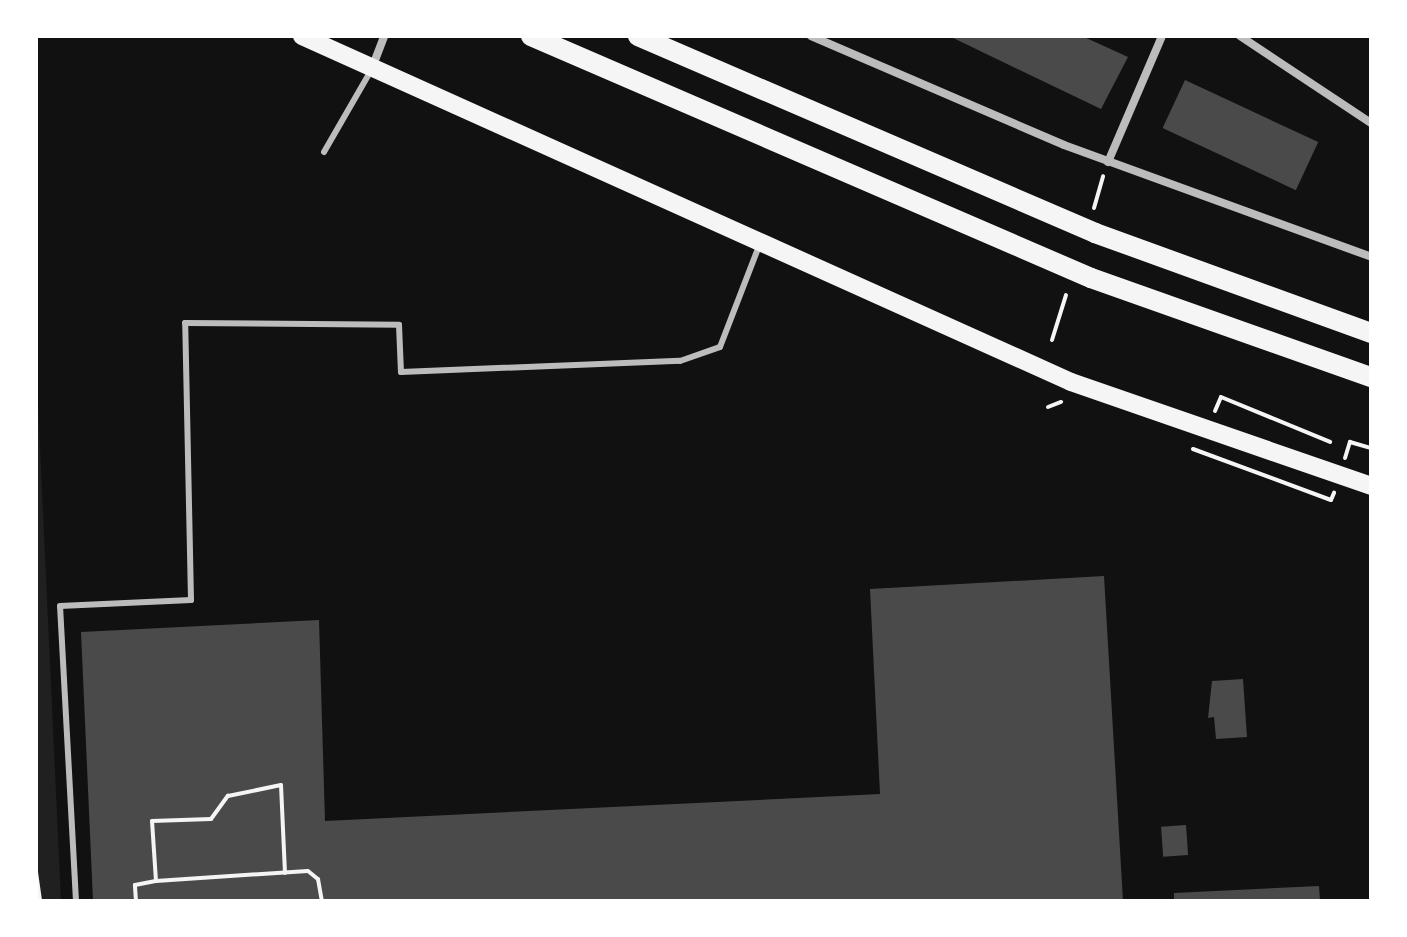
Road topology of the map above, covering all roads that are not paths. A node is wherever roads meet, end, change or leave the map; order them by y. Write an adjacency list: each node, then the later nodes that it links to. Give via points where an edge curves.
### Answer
1 (302, 36): 8 (main road)
2 (384, 36): 8 (street)
3 (531, 36): 15 (highway, via 734,129 1091,278)
4 (638, 36): 14 (highway, via 1095,233)
5 (811, 36): 11 (street)
6 (1162, 36): 11 (street)
7 (1240, 36): 9 (street)
8 (372, 69): 10 (lane); 12 (main road)
9 (1371, 123)
10 (324, 152)
11 (1108, 162): 13 (street)
12 (759, 246): 16 (main road, via 1071,382); 17 (lane, via 720,347 680,361 401,372 399,325 185,323 191,600 60,606)
13 (1371, 257)
14 (1371, 333)
15 (1371, 377)
16 (1371, 486)
17 (76, 901)

